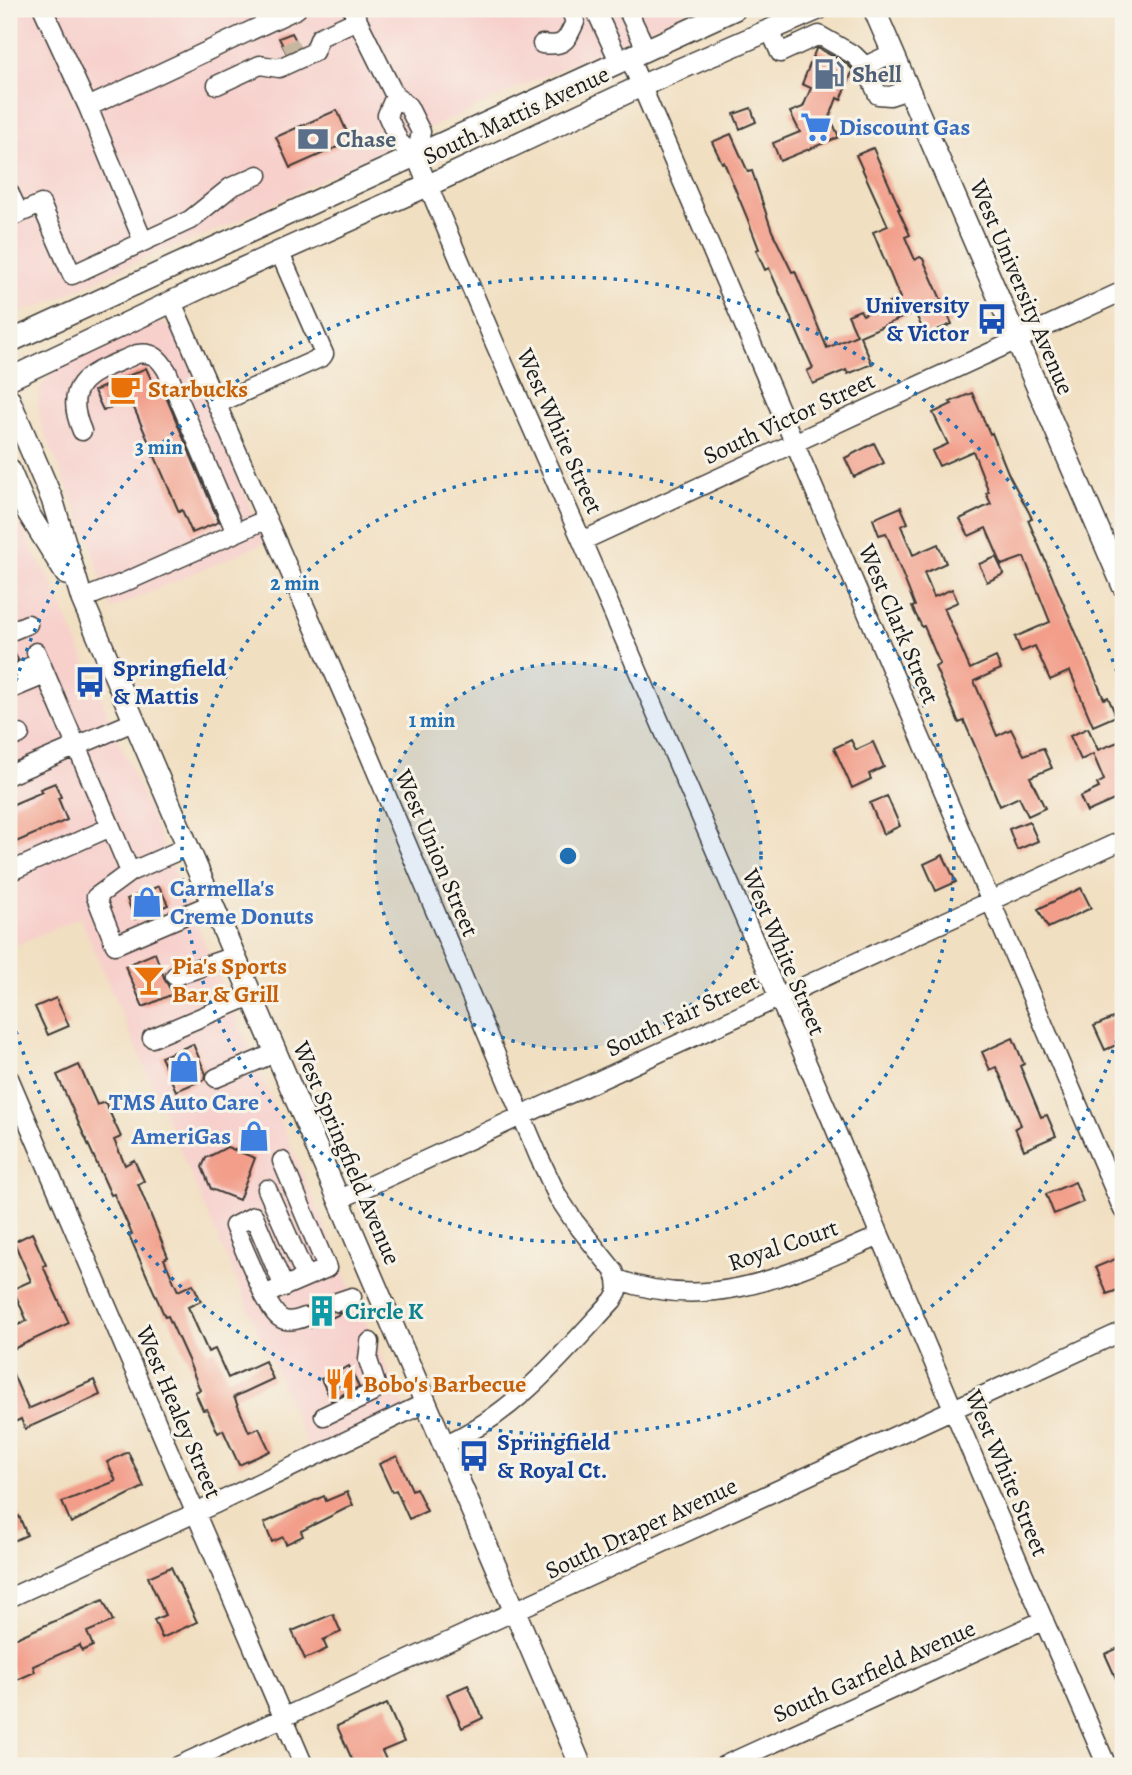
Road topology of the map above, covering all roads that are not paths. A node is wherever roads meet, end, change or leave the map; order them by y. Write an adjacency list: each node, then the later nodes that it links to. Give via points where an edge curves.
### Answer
1 (43, 9): 22 (street)
2 (298, 9): 22 (street)
3 (595, 9): 16 (street)
4 (627, 9): 16 (street)
5 (735, 9): 16 (main road, South Mattis Avenue)
6 (818, 9): 10 (main road, South Mattis Avenue)
7 (874, 9): 15 (main road, West University Avenue)
8 (572, 14): 14 (street, via 575,22 563,43)
9 (355, 15): 12 (street); 23 (street, West White Street, via 395,96 387,116 399,142)
10 (792, 20): 11 (main road, South Mattis Avenue); 13 (street)
11 (770, 30): 13 (street, via 780,54); 20 (main road, South Mattis Avenue)
12 (320, 37): 17 (street); 17 (street, via 314,52 279,68)
13 (803, 42): 18 (street, via 819,35)
14 (542, 44)
15 (892, 53): 18 (street); 21 (main road, West University Avenue)
16 (631, 56): 20 (street, West Clark Street); 23 (main road, South Mattis Avenue)
17 (260, 65): 19 (street)
18 (865, 66): 21 (street, via 878,95)
19 (217, 85)
20 (641, 86): 25 (main road, South Mattis Avenue); 38 (street, West Clark Street)
21 (908, 90): 32 (main road, West University Avenue)
22 (88, 107): 28 (street)
23 (416, 157): 25 (street, West White Street); 33 (main road, South Mattis Avenue)
24 (258, 176): 28 (street, via 231,187 190,220)
25 (429, 185): 29 (main road, South Mattis Avenue); 42 (street, West White Street)
26 (9, 192): 27 (street)
27 (14, 216): 28 (street, via 41,204 72,275)
28 (143, 241)
29 (279, 251): 31 (main road, South Mattis Avenue); 36 (street, via 324,354)
30 (1123, 291): 32 (street, South Victor Street)
31 (173, 302): 34 (main road, South Mattis Avenue); 36 (street, West Union Street)
32 (1017, 340): 38 (street, South Victor Street); 43 (main road, West University Avenue)
33 (9, 342)
34 (9, 379)
35 (9, 399): 44 (main road, West Springfield Avenue, via 52,499)
36 (217, 404): 40 (street, West Union Street)
37 (82, 431): 41 (street, via 73,407 84,380 137,354 153,355 167,371)
38 (794, 443): 42 (street, South Victor Street); 58 (street, West Clark Street)
39 (9, 469): 44 (main road, West Springfield Avenue, via 27,511)
40 (267, 519): 41 (street); 68 (street, West Union Street)
41 (236, 533): 44 (street)
42 (582, 541): 63 (street, West White Street)
43 (1123, 586)
44 (82, 599): 50 (main road, West Springfield Avenue)
45 (28, 624): 46 (street)
46 (9, 632)
47 (41, 663): 48 (street); 49 (street); 51 (street)
48 (23, 670)
49 (9, 690)
50 (133, 722): 51 (street); 55 (main road, West Springfield Avenue)
51 (76, 746): 52 (street); 53 (street)
52 (9, 775)
53 (111, 827): 56 (street); 57 (street)
54 (1123, 840): 58 (street, South Fair Street)
55 (187, 847): 57 (street); 59 (main road, West Springfield Avenue)
56 (9, 872)
57 (130, 872): 59 (street, via 96,897 115,945)
58 (990, 900): 63 (street, South Fair Street); 72 (street, West Clark Street)
59 (211, 904): 60 (main road, West Springfield Avenue)
60 (234, 956): 61 (street); 62 (main road, West Springfield Avenue)
61 (174, 976)
62 (251, 996): 64 (street); 65 (main road, West Springfield Avenue)
63 (777, 998): 68 (street, South Fair Street); 73 (street, West White Street)
64 (152, 1038)
65 (275, 1053): 66 (street); 71 (main road, West Springfield Avenue)
66 (216, 1077)
67 (9, 1078): 85 (street, West Healey Street)
68 (522, 1116): 71 (street, South Fair Street); 75 (street, via 558,1197)
69 (282, 1161): 74 (street, via 327,1268)
70 (267, 1189): 74 (street)
71 (338, 1200): 81 (main road, West Springfield Avenue)
72 (1123, 1210)
73 (880, 1236): 75 (street, Royal Court, via 791,1273 733,1290 677,1293); 82 (street, West White Street)
74 (306, 1277): 76 (street)
75 (617, 1279): 84 (street, via 613,1300 546,1373 480,1427)
76 (284, 1287): 77 (street); 77 (street, via 254,1216 234,1226)
77 (264, 1295): 78 (street, via 284,1321)
78 (305, 1317)
79 (1123, 1331): 82 (street, South Draper Avenue)
80 (370, 1342): 83 (street, via 368,1360 376,1384 372,1392)
81 (425, 1403): 84 (main road, West Springfield Avenue); 85 (street)
82 (953, 1410): 87 (street, South Draper Avenue); 88 (street, West White Street)
83 (324, 1416)
84 (443, 1445): 87 (main road, West Springfield Avenue)
85 (196, 1513): 86 (street); 89 (street, West Healey Street)
86 (9, 1598)
87 (515, 1612): 89 (street, South Draper Avenue); 92 (main road, West Springfield Avenue)
88 (1044, 1620): 93 (street, South Garfield Avenue); 94 (street, West White Street)
89 (283, 1717): 90 (street, South Draper Avenue); 91 (street, West Healey Street)
90 (178, 1766)
91 (304, 1766)
92 (581, 1766)
93 (723, 1766)
94 (1107, 1766)

